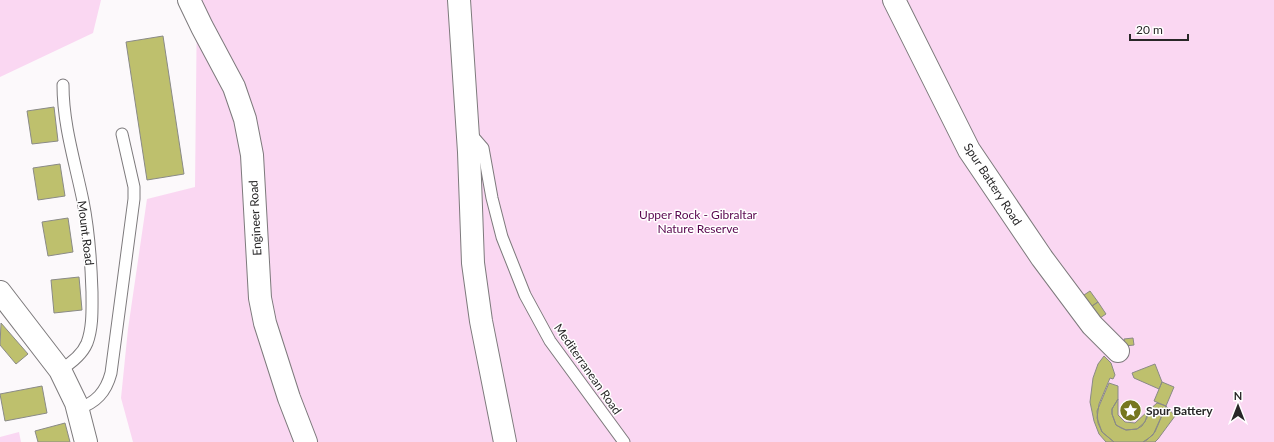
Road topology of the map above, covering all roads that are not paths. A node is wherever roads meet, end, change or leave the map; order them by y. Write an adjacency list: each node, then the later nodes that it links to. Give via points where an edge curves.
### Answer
1 (189, 0): 12 (street, Engineer Road, via 234,87 245,119 252,155 260,298 265,323)
2 (459, 0): 5 (street)
3 (894, 0): 8 (street, Spur Battery Road, via 969,150 1042,258 1092,325)
4 (63, 85): 9 (lane, Mount Road, via 64,122 82,195 90,243 92,301 87,342 81,353)
5 (468, 131): 13 (street, via 473,263 481,320); 14 (lane, Mediterranean Road, via 483,148 502,237 525,295 550,341)
6 (122, 134): 10 (lane, via 134,187 134,199 111,373 99,398 90,405)
7 (0, 292): 9 (street)
8 (1118, 351)
9 (60, 370): 10 (street)
10 (77, 409): 11 (street)
11 (86, 442)
12 (306, 442)
13 (505, 442)
14 (624, 442)

